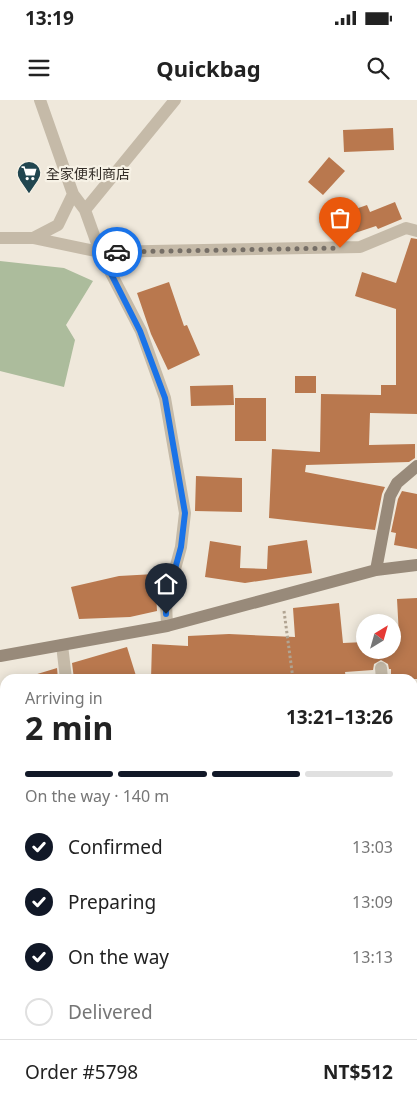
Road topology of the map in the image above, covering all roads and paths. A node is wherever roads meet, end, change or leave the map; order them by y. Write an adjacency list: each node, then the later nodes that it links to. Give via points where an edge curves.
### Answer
1 (40, 100): 3 (street)
2 (175, 100): 4 (street)
3 (73, 194): 4 (street); 7 (street, via 58,225)
4 (85, 210): 8 (street)
5 (417, 231): 8 (street, via 406,228 360,248)
6 (0, 238): 7 (street)
7 (33, 238): 8 (street)
8 (100, 252): 13 (street, via 140,331 165,398 185,513 181,547 166,602)
9 (417, 466): 11 (street, via 397,483 390,496)
10 (417, 566): 11 (street)
11 (376, 570): 12 (street)
12 (282, 595): 13 (street); 17 (path)
13 (167, 626): 14 (street)
14 (62, 644): 15 (street); 16 (street)
15 (0, 656)
16 (65, 674)
17 (292, 674)

